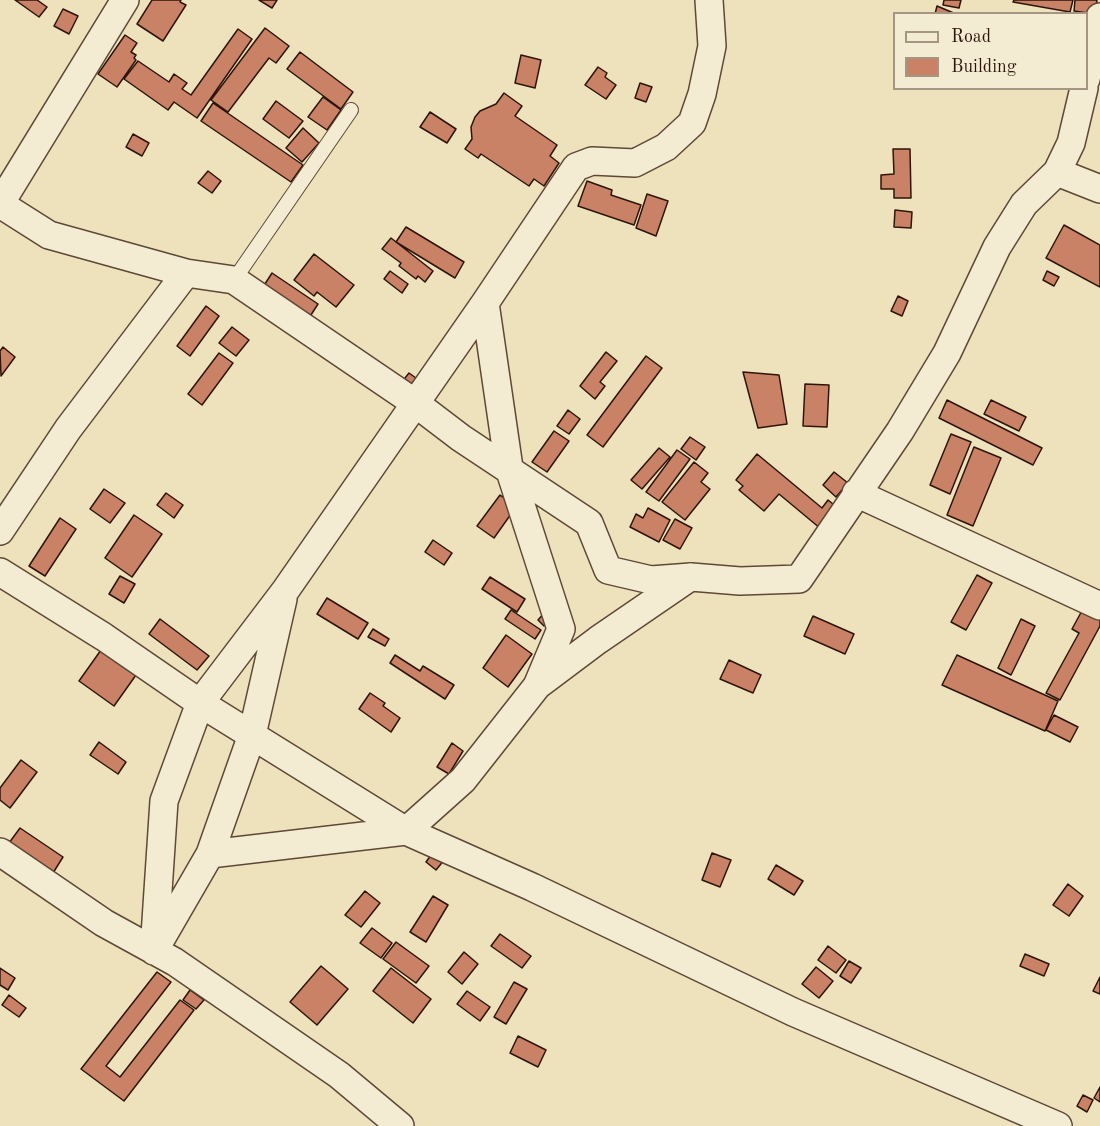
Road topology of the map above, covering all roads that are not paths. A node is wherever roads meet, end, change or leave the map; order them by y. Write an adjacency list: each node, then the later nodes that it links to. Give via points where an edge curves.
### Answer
1 (125, 0): 9 (street)
2 (709, 0): 12 (street, via 712,46 692,123 666,147 635,163 592,161 576,167)
3 (1100, 17): 4 (street)
4 (1088, 70)
5 (1084, 90): 7 (street, via 1071,143)
6 (351, 110): 11 (lane)
7 (1057, 172): 8 (street); 15 (street, via 1024,204 997,247 947,353 900,431)
8 (1100, 189)
9 (0, 204): 10 (street, via 48,235)
10 (186, 273): 11 (street); 16 (street, via 68,429)
11 (234, 280): 13 (street)
12 (485, 303): 13 (street); 14 (street)
13 (415, 403): 14 (street); 19 (street)
14 (509, 468): 18 (street, via 589,523 608,570 651,580); 21 (street, via 561,629)
15 (856, 493): 18 (street, via 799,579 740,581); 20 (street)
16 (0, 531)
17 (0, 572): 22 (street)
18 (691, 577): 21 (street)
19 (285, 591): 22 (street); 23 (street)
20 (1100, 606)
21 (537, 686): 24 (street, via 463,780)
22 (200, 703): 23 (street); 27 (street, via 164,801)
23 (252, 735): 24 (street); 26 (street)
24 (406, 831): 26 (street); 29 (street, via 793,1012)
25 (0, 852): 27 (street, via 104,924)
26 (210, 854): 27 (street)
27 (154, 951): 28 (street, via 339,1075)
28 (400, 1126)
29 (1059, 1126)

